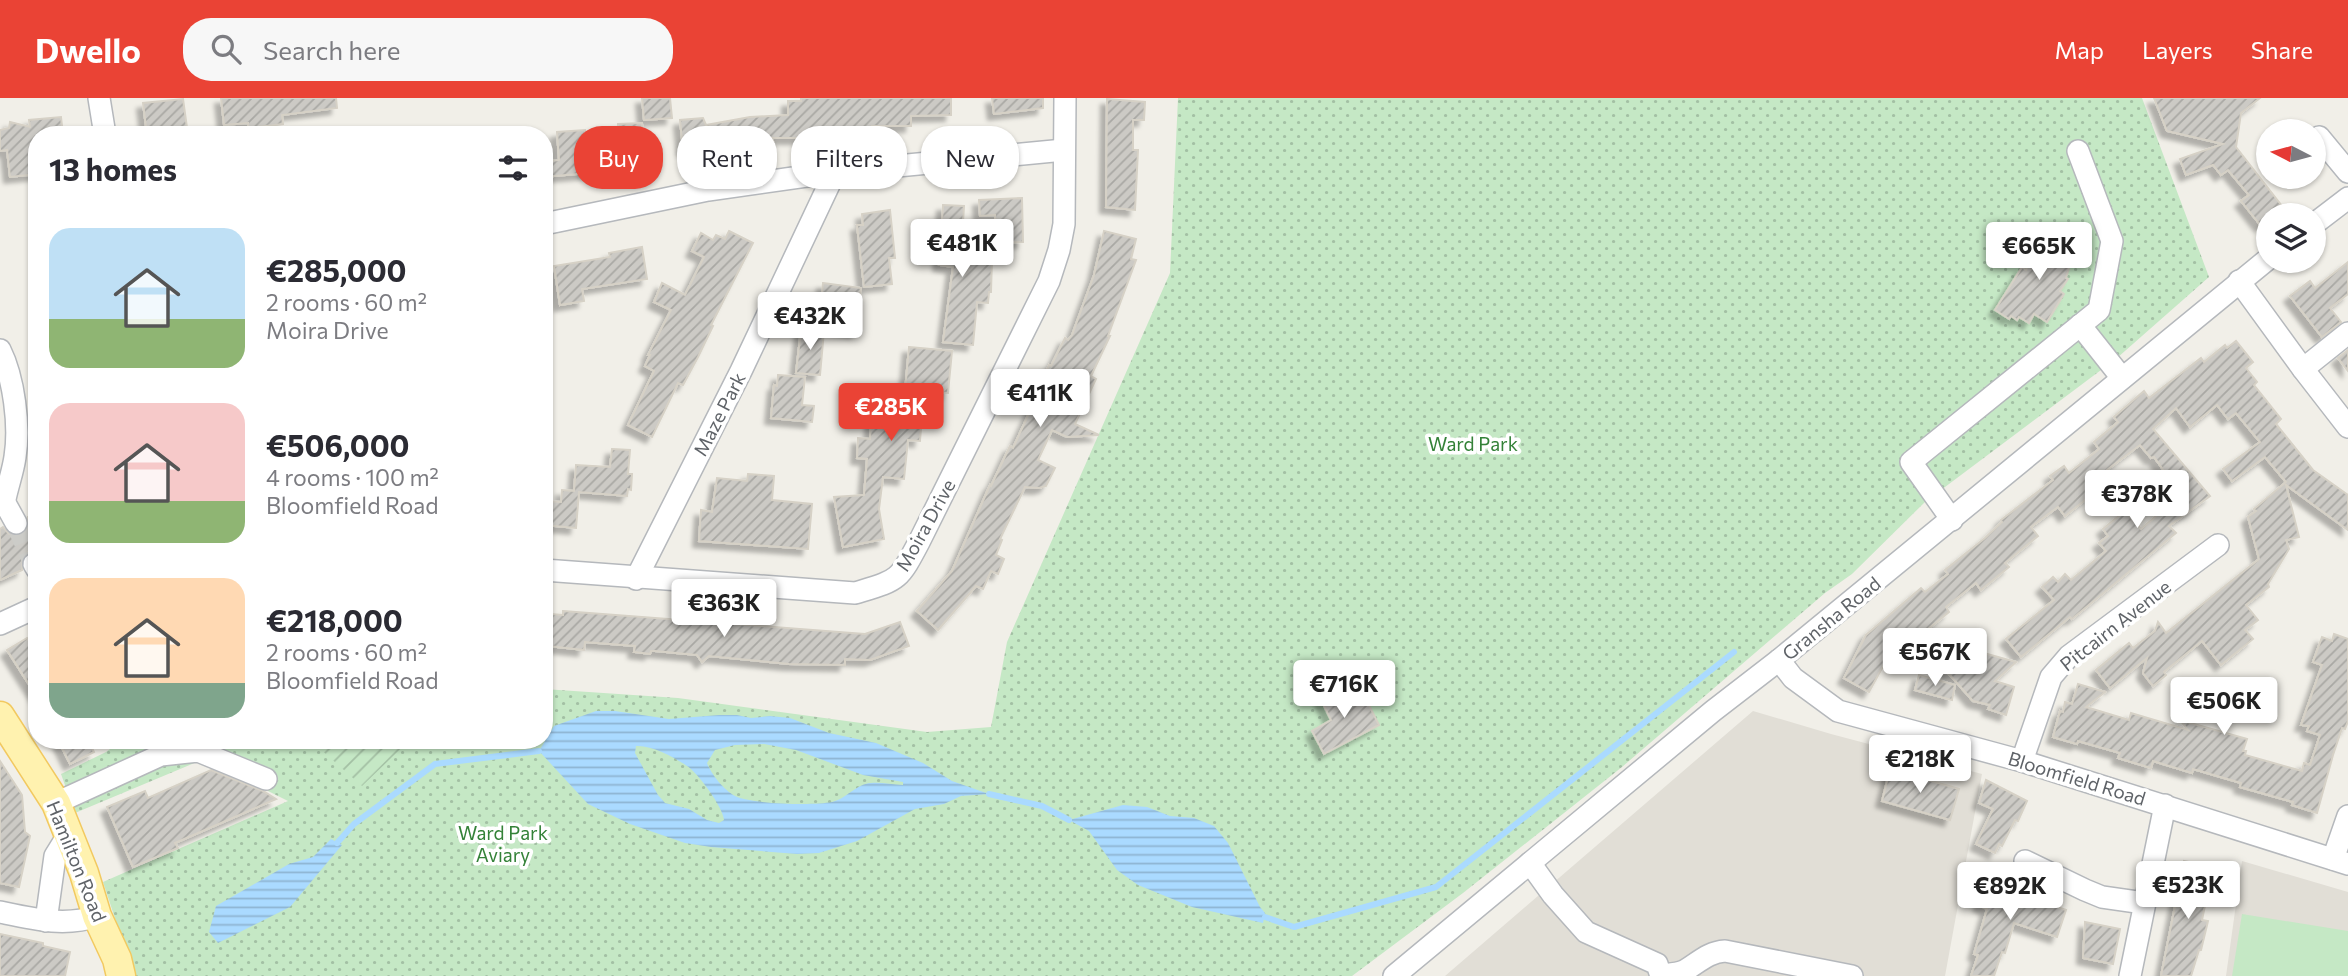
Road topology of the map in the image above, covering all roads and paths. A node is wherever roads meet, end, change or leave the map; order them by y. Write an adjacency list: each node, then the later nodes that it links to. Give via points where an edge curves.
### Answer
1 (99, 98): 3 (street)
2 (1065, 98): 5 (street, Moira Drive)
3 (104, 126)
4 (2326, 145): 8 (street)
5 (1064, 150): 7 (street); 29 (street, Moira Drive, via 1064,224 1049,281 905,570 893,582 855,593)
6 (2078, 150): 16 (street, via 2112,241 2099,310)
7 (907, 165)
8 (2348, 172)
9 (791, 178): 13 (street)
10 (827, 189): 29 (street, Maze Park)
11 (2348, 198): 12 (street)
12 (2326, 215)
13 (553, 222)
14 (2256, 268): 15 (street, Gransha Road)
15 (2239, 281): 19 (street); 20 (street, Gransha Road)
16 (2080, 325): 20 (street); 25 (street, via 1911,462)
17 (2348, 333): 19 (street)
18 (0, 350): 21 (street)
19 (2303, 369): 22 (street)
20 (2122, 378): 25 (street, Gransha Road)
21 (15, 405): 23 (street); 24 (street, via 16,455)
22 (2348, 427)
23 (0, 450)
24 (2, 496): 26 (street)
25 (1952, 520): 32 (street, Gransha Road)
26 (16, 523)
27 (2218, 545): 34 (street, Pitcairn Avenue, via 2069,656 2051,677)
28 (553, 571): 29 (street, Moira Drive)
29 (636, 579)
30 (28, 611): 31 (street)
31 (0, 624)
32 (1779, 660): 34 (street, Bloomfield Road, via 1793,678 1838,711); 42 (street, Gransha Road)
33 (0, 716): 36 (main road, Hamilton Road)
34 (2022, 761): 37 (street, Bloomfield Road)
35 (266, 779): 36 (street, via 198,751 161,755)
36 (56, 803): 39 (main road, Hamilton Road)
37 (2165, 805): 41 (street, Bloomfield Road); 43 (street)
38 (2348, 816): 41 (street)
39 (68, 835): 45 (main road, Hamilton Road); 46 (street, via 55,856)
40 (2025, 861): 43 (street, via 2094,894)
41 (2340, 861)
42 (1530, 863): 48 (street, Gransha Road); 49 (street, via 1586,933 1657,964)
43 (2144, 903): 51 (street)
44 (0, 912): 46 (street)
45 (97, 916): 46 (street, via 78,922); 47 (main road, Hamilton Road)
46 (46, 921)
47 (121, 976)
48 (1394, 976)
49 (1661, 976): 50 (street, via 1681,973 1716,951)
50 (1852, 976)
51 (2130, 976)

